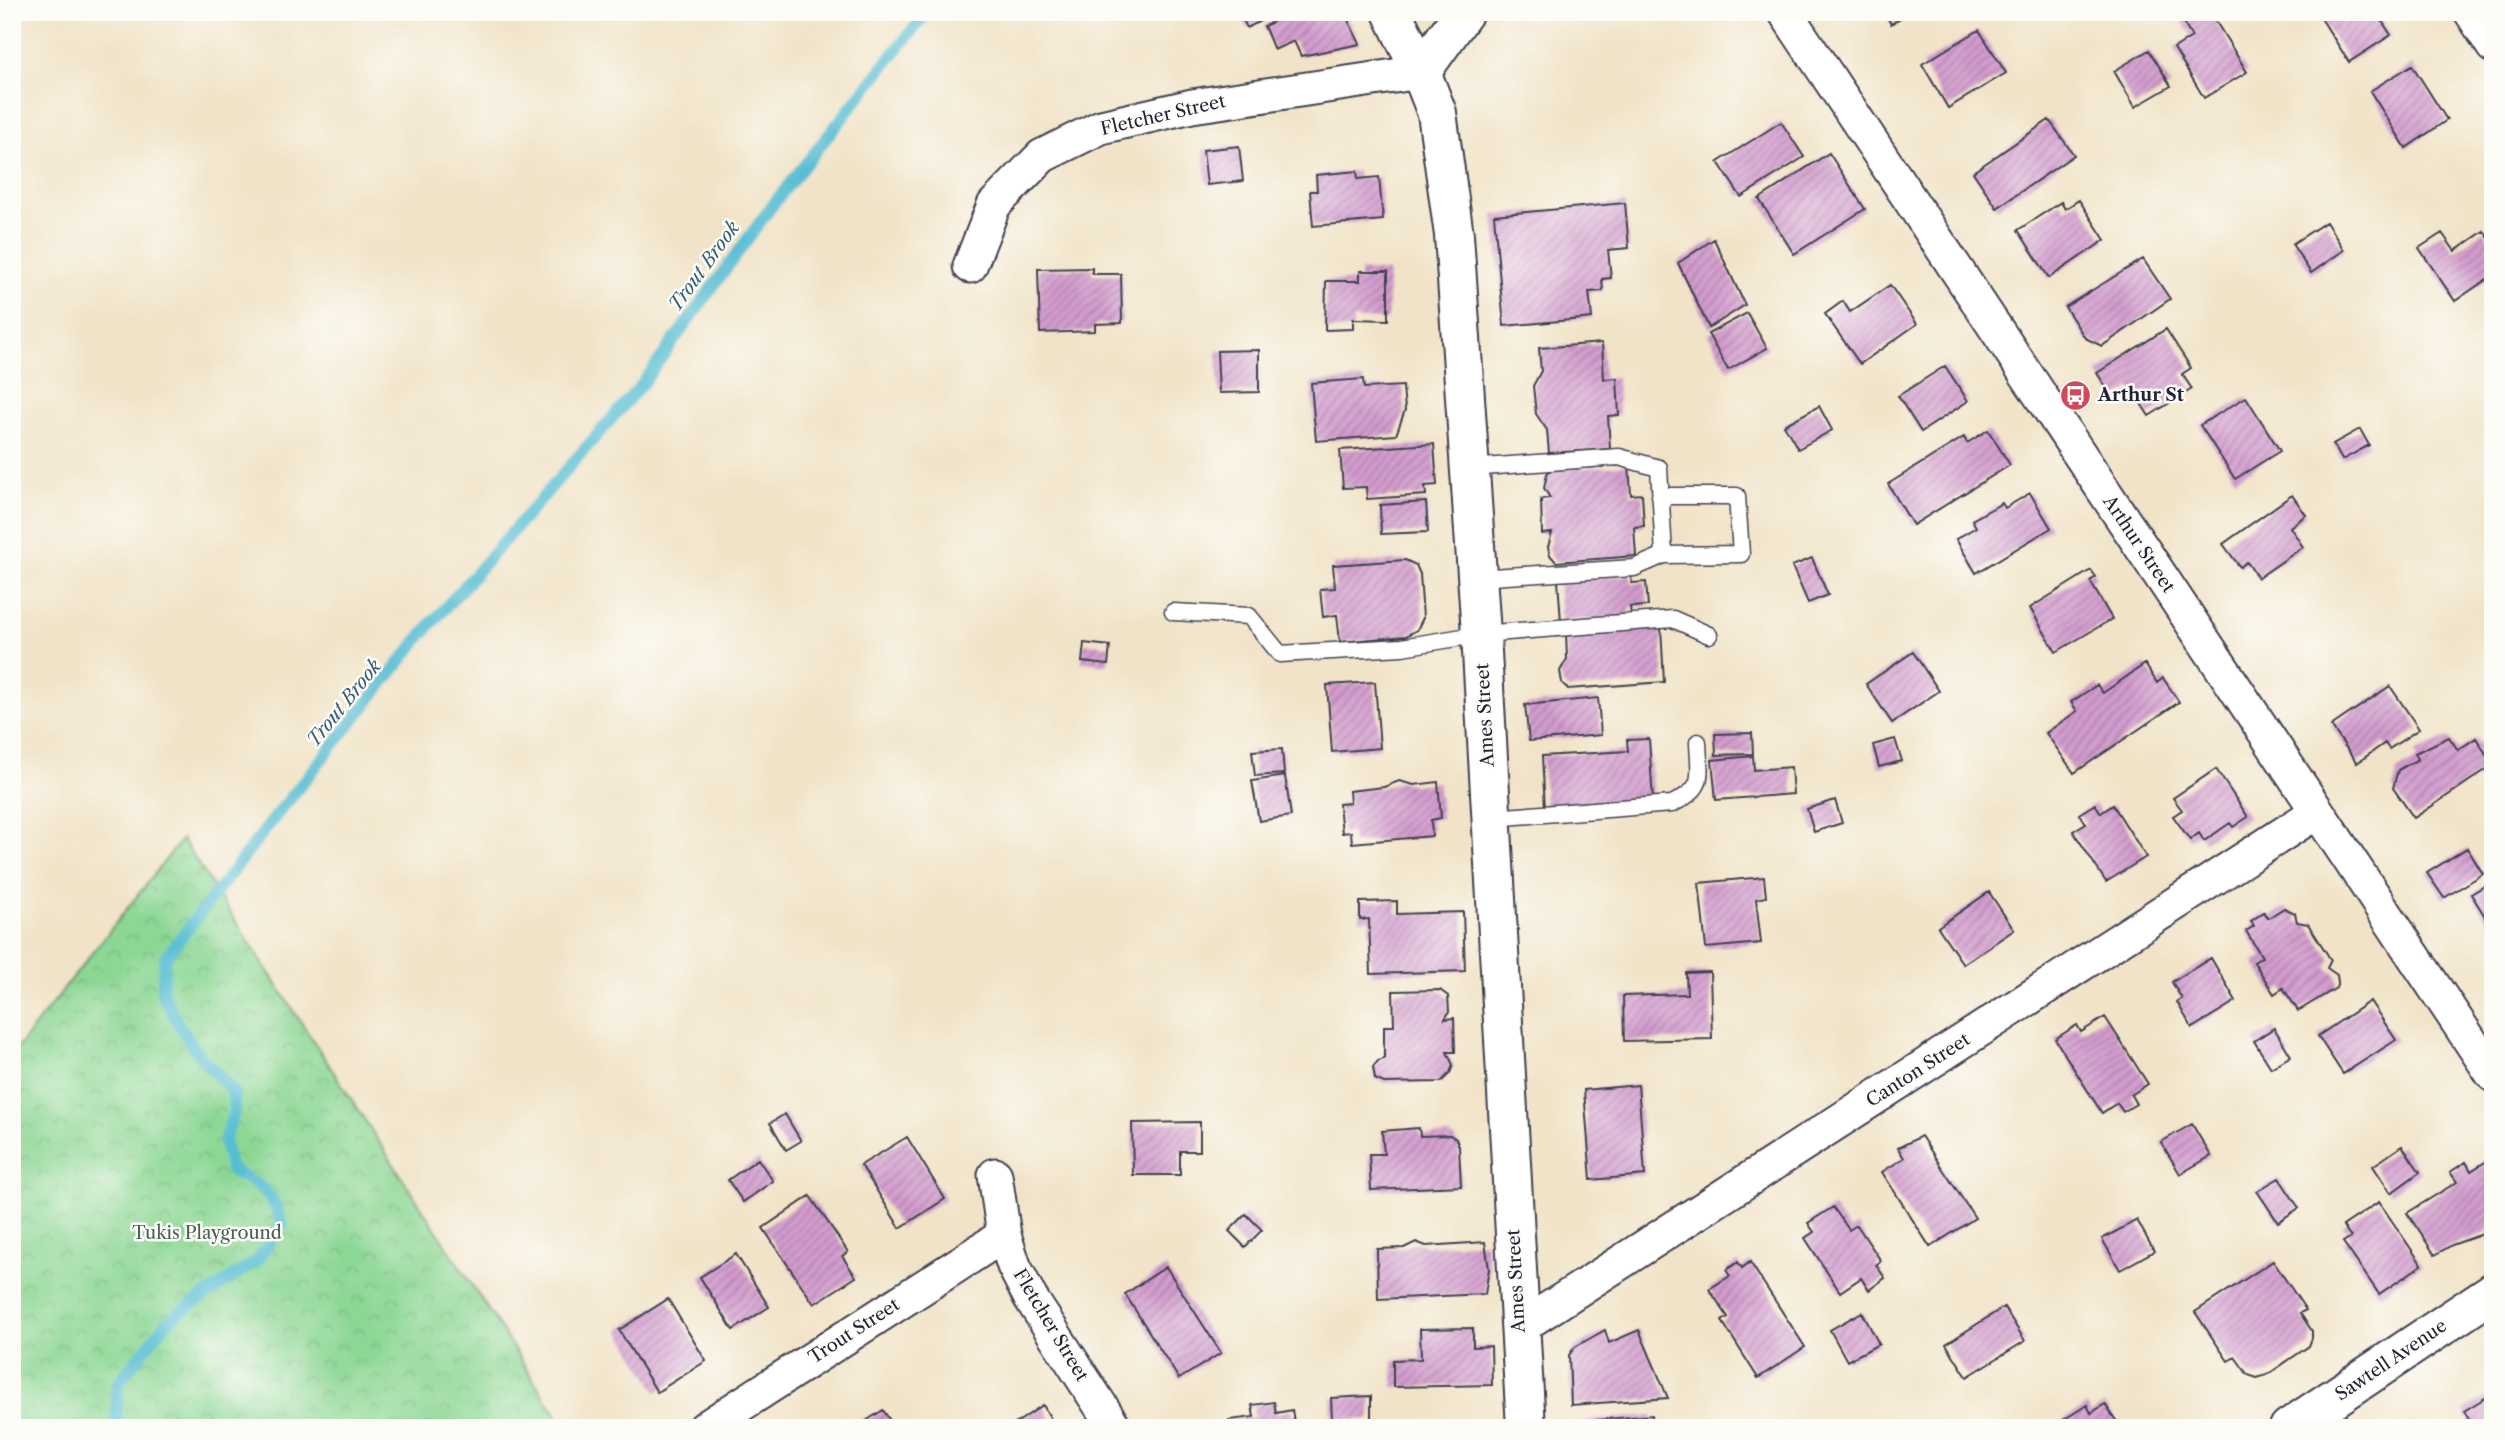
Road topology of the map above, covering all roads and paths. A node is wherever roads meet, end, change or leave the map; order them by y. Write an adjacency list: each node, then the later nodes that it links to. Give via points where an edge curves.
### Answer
1 (1392, 12): 6 (street, Ames Street)
2 (1464, 12): 6 (street)
3 (1785, 12): 16 (street, Arthur Street)
4 (2471, 12): 5 (street)
5 (2493, 46)
6 (1421, 72): 7 (street, Fletcher Street, via 1192,106 1101,127 1042,156 994,205); 8 (street, Ames Street, via 1437,113 1454,235)
7 (970, 266)
8 (1469, 468): 9 (lane, via 1619,457 1660,468); 11 (street, Ames Street)
9 (1660, 496): 10 (lane); 10 (lane, via 1737,496 1741,554)
10 (1664, 555): 11 (lane, via 1634,568)
11 (1476, 578): 13 (street, Ames Street)
12 (1173, 612): 13 (lane, via 1249,616 1280,654 1402,647)
13 (1481, 634): 14 (lane, via 1673,619); 17 (street, Ames Street)
14 (1709, 635)
15 (1698, 742): 17 (lane, via 1699,782 1692,794 1672,804)
16 (2317, 812): 18 (street, Arthur Street); 22 (street, Canton Street)
17 (1491, 818): 22 (street, Ames Street)
18 (2493, 1075)
19 (995, 1175): 20 (street, Fletcher Street)
20 (1004, 1235): 23 (street, Trout Street); 24 (street, Fletcher Street, via 1030,1297)
21 (2493, 1292): 26 (street, Sawtell Avenue)
22 (1519, 1328): 25 (street, Ames Street)
23 (705, 1428)
24 (1115, 1428)
25 (1526, 1428)
26 (2289, 1428)

